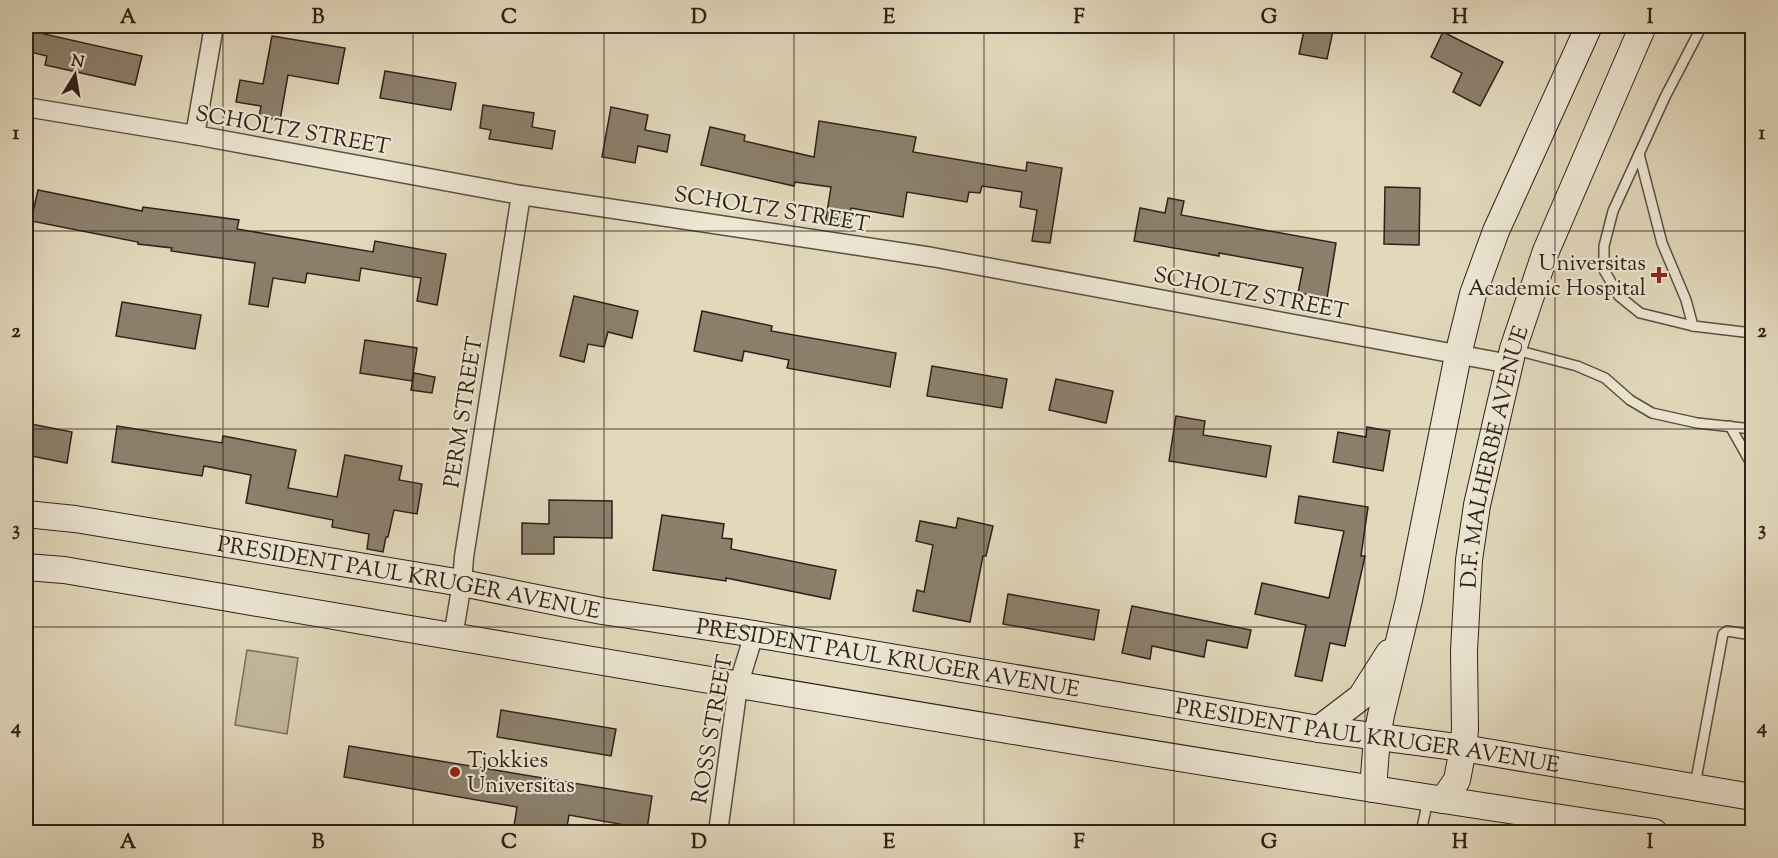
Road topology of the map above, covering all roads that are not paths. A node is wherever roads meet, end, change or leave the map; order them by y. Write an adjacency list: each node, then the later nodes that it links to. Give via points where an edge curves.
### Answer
1 (214, 26): 6 (street)
2 (1589, 26): 11 (street, via 1496,231 1473,294)
3 (1702, 26): 7 (lane)
4 (1638, 27): 12 (street, D.F. MALHERBE AVENUE, via 1546,251)
5 (26, 107): 6 (street, SCHOLTZ STREET)
6 (195, 135): 8 (street, SCHOLTZ STREET)
7 (1639, 154): 9 (lane, via 1662,243); 9 (lane, via 1613,211 1604,246 1604,270 1619,296 1640,313)
8 (521, 195): 11 (street, SCHOLTZ STREET, via 932,257); 18 (street, PERM STREET)
9 (1694, 326): 10 (lane)
10 (1752, 333)
11 (1458, 354): 12 (street, SCHOLTZ STREET); 21 (street)
12 (1511, 357): 13 (lane, via 1576,366 1605,378 1652,413); 26 (street, D.F. MALHERBE AVENUE, via 1477,505 1470,560)
13 (1730, 426): 14 (lane); 15 (lane)
14 (1752, 429)
15 (1752, 465)
16 (26, 514): 18 (street, PRESIDENT PAUL KRUGER AVENUE)
17 (26, 567): 22 (street, via 64,570)
18 (462, 583): 19 (street, PRESIDENT PAUL KRUGER AVENUE, via 602,611); 22 (street, PERM STREET)
19 (754, 634): 23 (street, ROSS STREET); 24 (street, PRESIDENT PAUL KRUGER AVENUE)
20 (1752, 635): 27 (lane, via 1727,631 1723,634)
21 (1400, 636): 24 (street, via 1360,697); 25 (street)
22 (453, 637): 23 (street)
23 (738, 686): 28 (street); 31 (street, ROSS STREET)
24 (1318, 729): 25 (street, PRESIDENT PAUL KRUGER AVENUE)
25 (1377, 737): 26 (street, PRESIDENT PAUL KRUGER AVENUE); 28 (street)
26 (1463, 747): 27 (street, PRESIDENT PAUL KRUGER AVENUE); 30 (street, D.F. MALHERBE AVENUE, via 1457,780)
27 (1695, 787): 29 (street, PRESIDENT PAUL KRUGER AVENUE)
28 (1373, 789): 30 (street)
29 (1752, 797)
30 (1436, 799): 32 (lane); 33 (street)
31 (718, 832)
32 (1421, 832)
33 (1654, 832)

